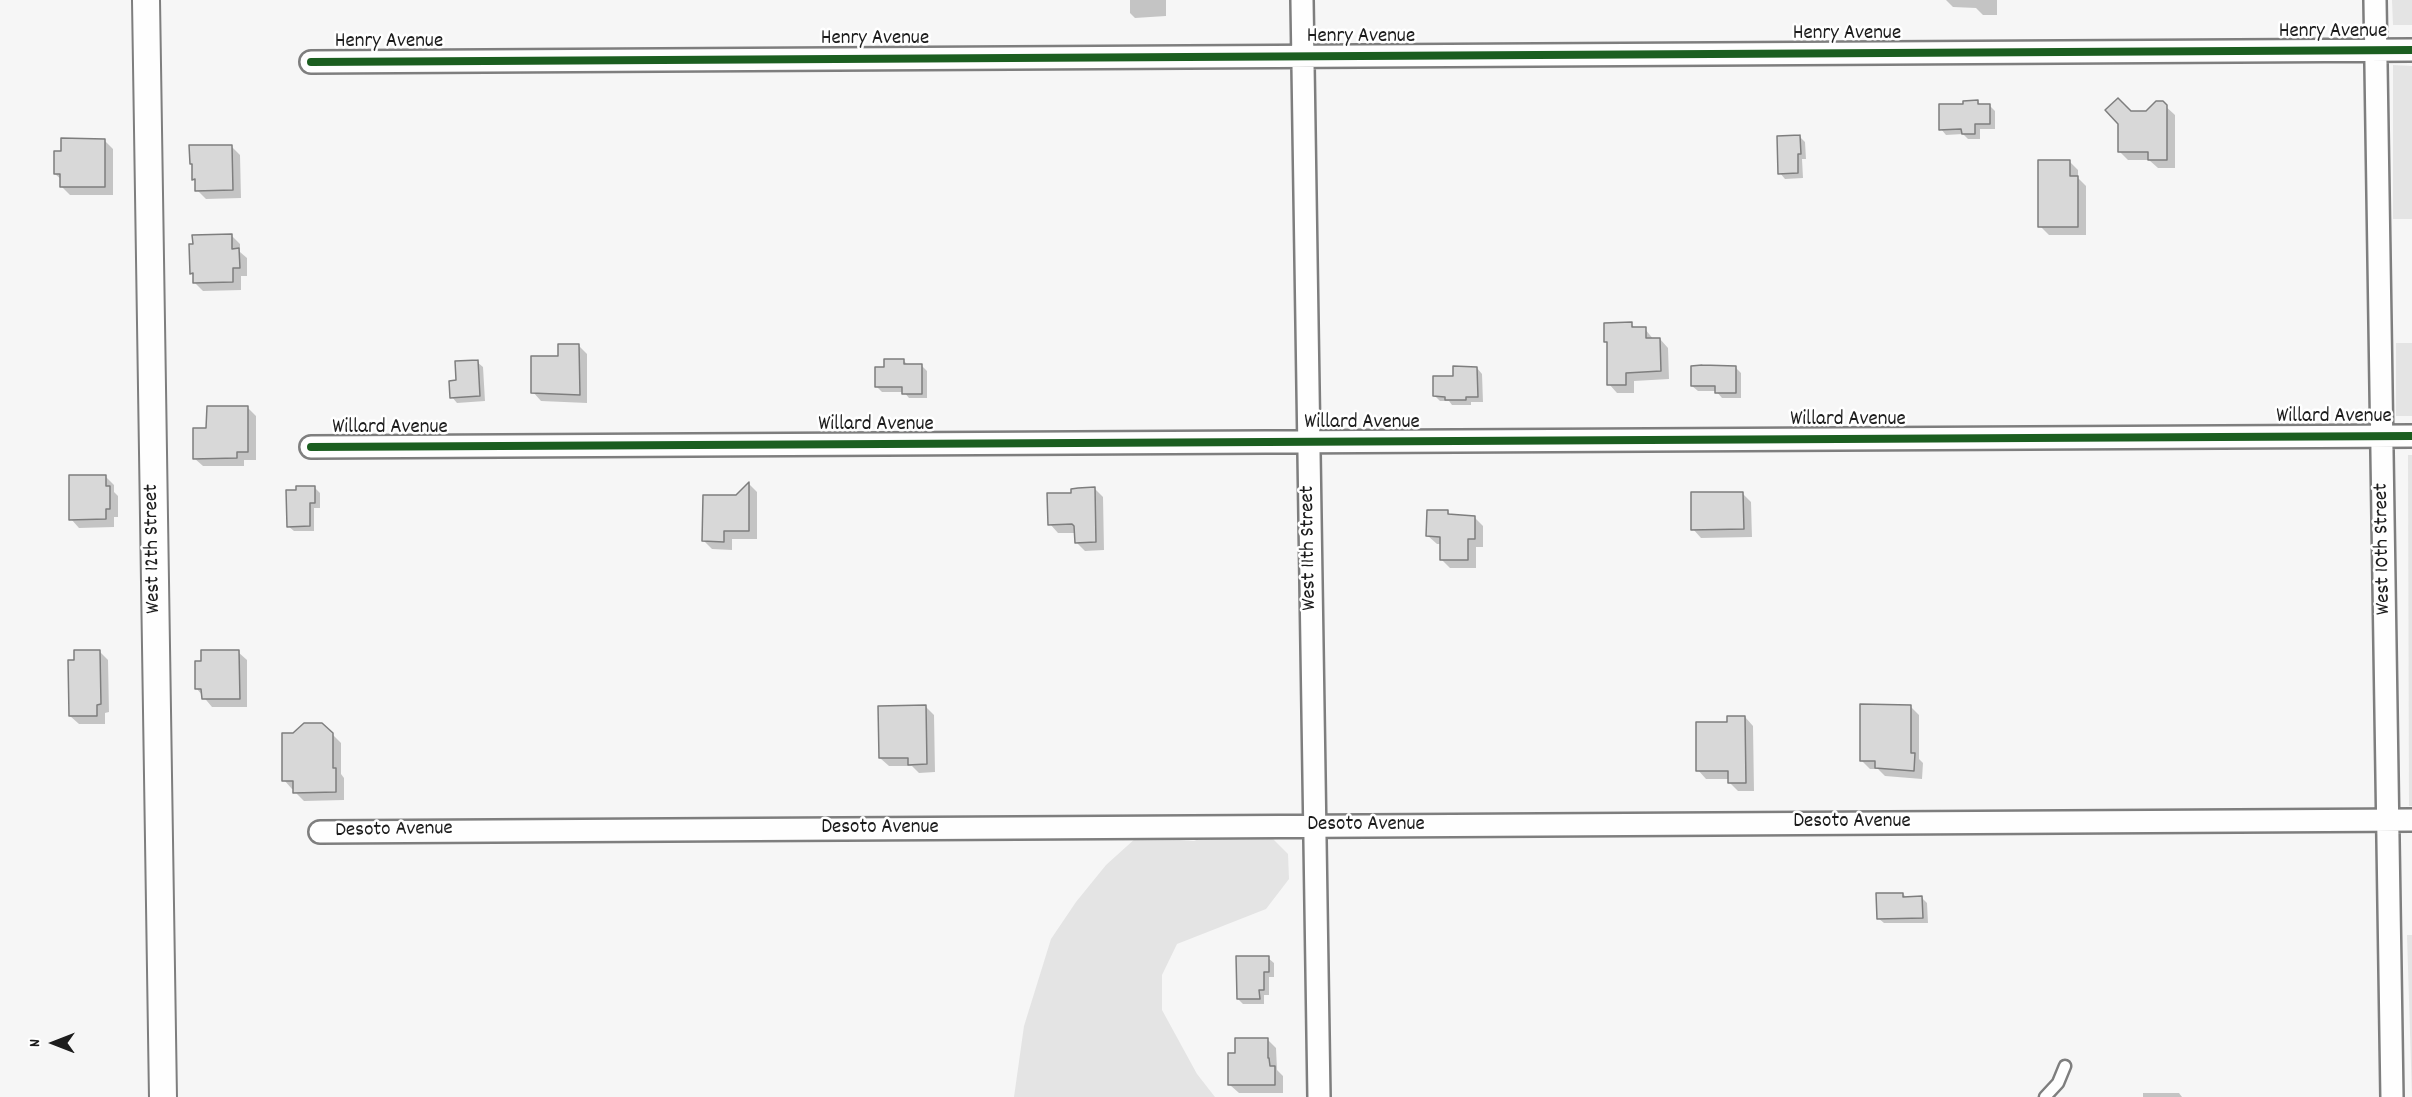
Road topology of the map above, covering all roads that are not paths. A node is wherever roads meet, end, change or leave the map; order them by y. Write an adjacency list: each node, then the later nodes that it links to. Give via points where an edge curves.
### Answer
1 (146, 0): 17 (street, West 12th Street)
2 (1302, 0): 6 (street, West 11th Street)
3 (2375, 0): 4 (street, West 10th Street)
4 (2376, 50): 5 (street, Henry Avenue); 6 (street, Henry Avenue); 8 (street, West 10th Street)
5 (2412, 50)
6 (1303, 56): 7 (street, Henry Avenue); 10 (street, West 11th Street)
7 (311, 62)
8 (2382, 436): 9 (street, Willard Avenue); 10 (street, Willard Avenue); 12 (street, West 10th Street)
9 (2412, 436)
10 (1310, 442): 11 (street, Willard Avenue); 14 (street, West 11th Street)
11 (311, 447)
12 (2388, 820): 13 (street, Desoto Avenue); 14 (street, Desoto Avenue); 20 (street, West 10th Street)
13 (2412, 820)
14 (1314, 826): 15 (street, Desoto Avenue); 18 (street, West 11th Street)
15 (320, 832)
16 (2066, 1066): 19 (lane)
17 (163, 1097)
18 (1319, 1097)
19 (2045, 1097)
20 (2392, 1097)

